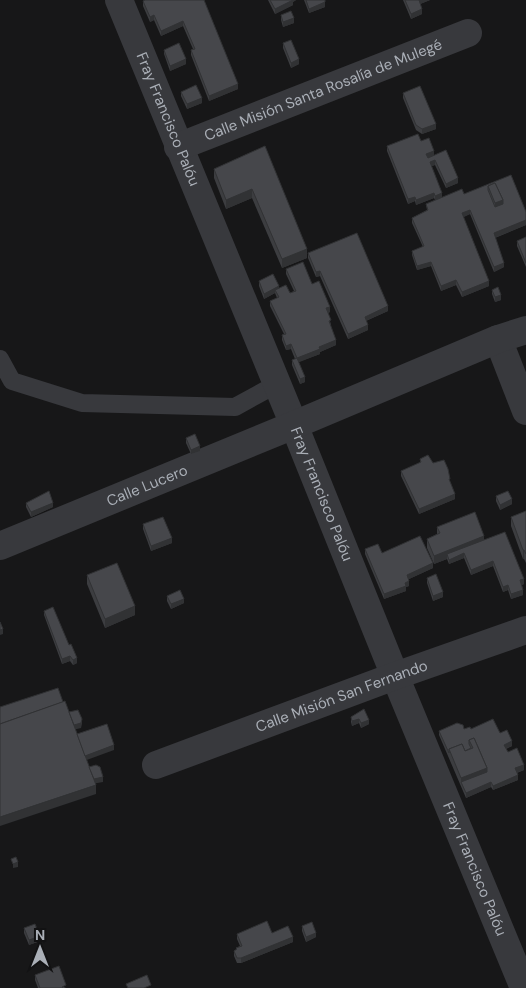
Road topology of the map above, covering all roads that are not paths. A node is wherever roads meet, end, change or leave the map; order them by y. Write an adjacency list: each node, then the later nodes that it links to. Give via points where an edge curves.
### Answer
1 (119, 0): 3 (street, Fray Francisco Palóu)
2 (468, 33): 3 (street, Calle Misión Santa Rosalía de Mulegé)
3 (178, 147): 7 (street, Fray Francisco Palóu)
4 (526, 330): 5 (street, Calle Lucero)
5 (498, 338): 8 (street); 9 (street, Calle Lucero)
6 (0, 359): 7 (lane, via 12,381 82,404 235,407)
7 (277, 384): 9 (street, Fray Francisco Palóu)
8 (526, 411)
9 (294, 425): 10 (street, Calle Lucero); 12 (street, Fray Francisco Palóu)
10 (0, 546)
11 (526, 630): 12 (street, Calle Misión San Fernando)
12 (395, 676): 13 (street, Calle Misión San Fernando); 14 (street, Fray Francisco Palóu)
13 (156, 765)
14 (519, 957): 15 (street, Fray Francisco Palóu)
15 (524, 988)

